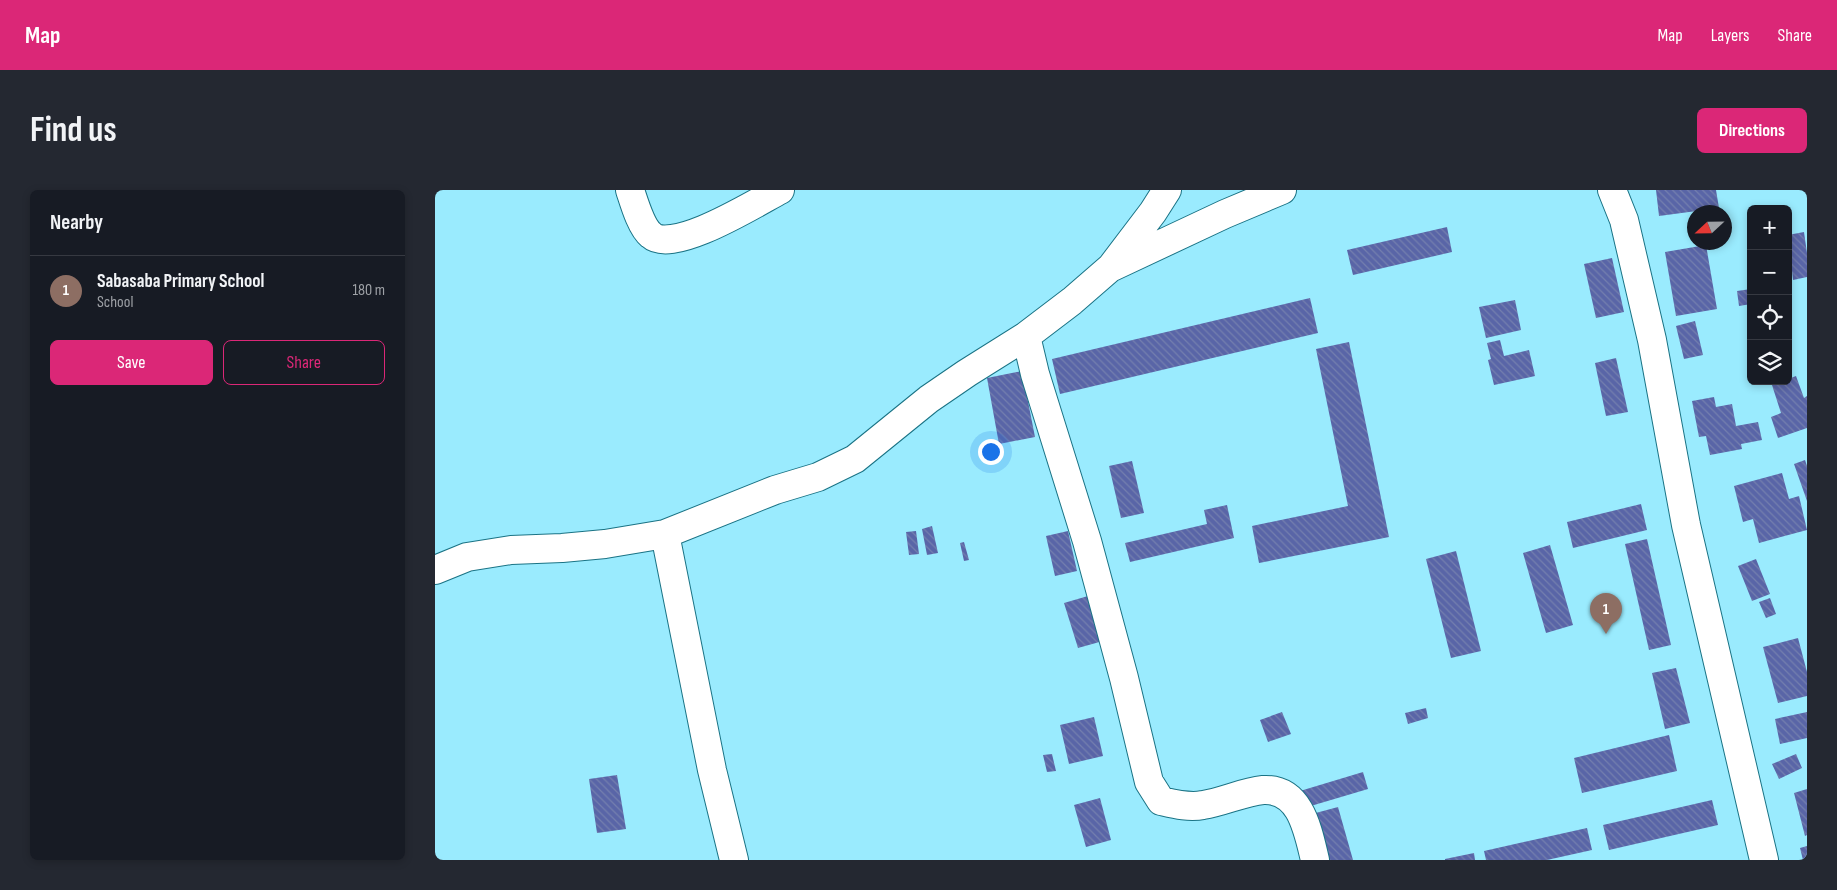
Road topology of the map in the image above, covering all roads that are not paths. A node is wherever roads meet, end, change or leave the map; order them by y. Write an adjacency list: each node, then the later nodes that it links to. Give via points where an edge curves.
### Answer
1 (630, 190): 2 (street, via 650,235 671,241 709,229)
2 (780, 190)
3 (1167, 190): 6 (street)
4 (1282, 190): 6 (street)
5 (1612, 190): 12 (street, via 1624,220 1652,340 1686,525)
6 (1110, 268): 7 (street)
7 (1026, 336): 8 (street, via 929,399 855,459 818,477 775,490); 11 (street, via 1087,541 1149,782 1161,801 1179,805 1201,806 1263,790 1283,793 1292,799 1299,811)
8 (665, 534): 9 (street, via 605,544 511,550 467,558); 10 (street, via 712,770)
9 (435, 570)
10 (734, 860)
11 (1315, 860)
12 (1763, 860)

